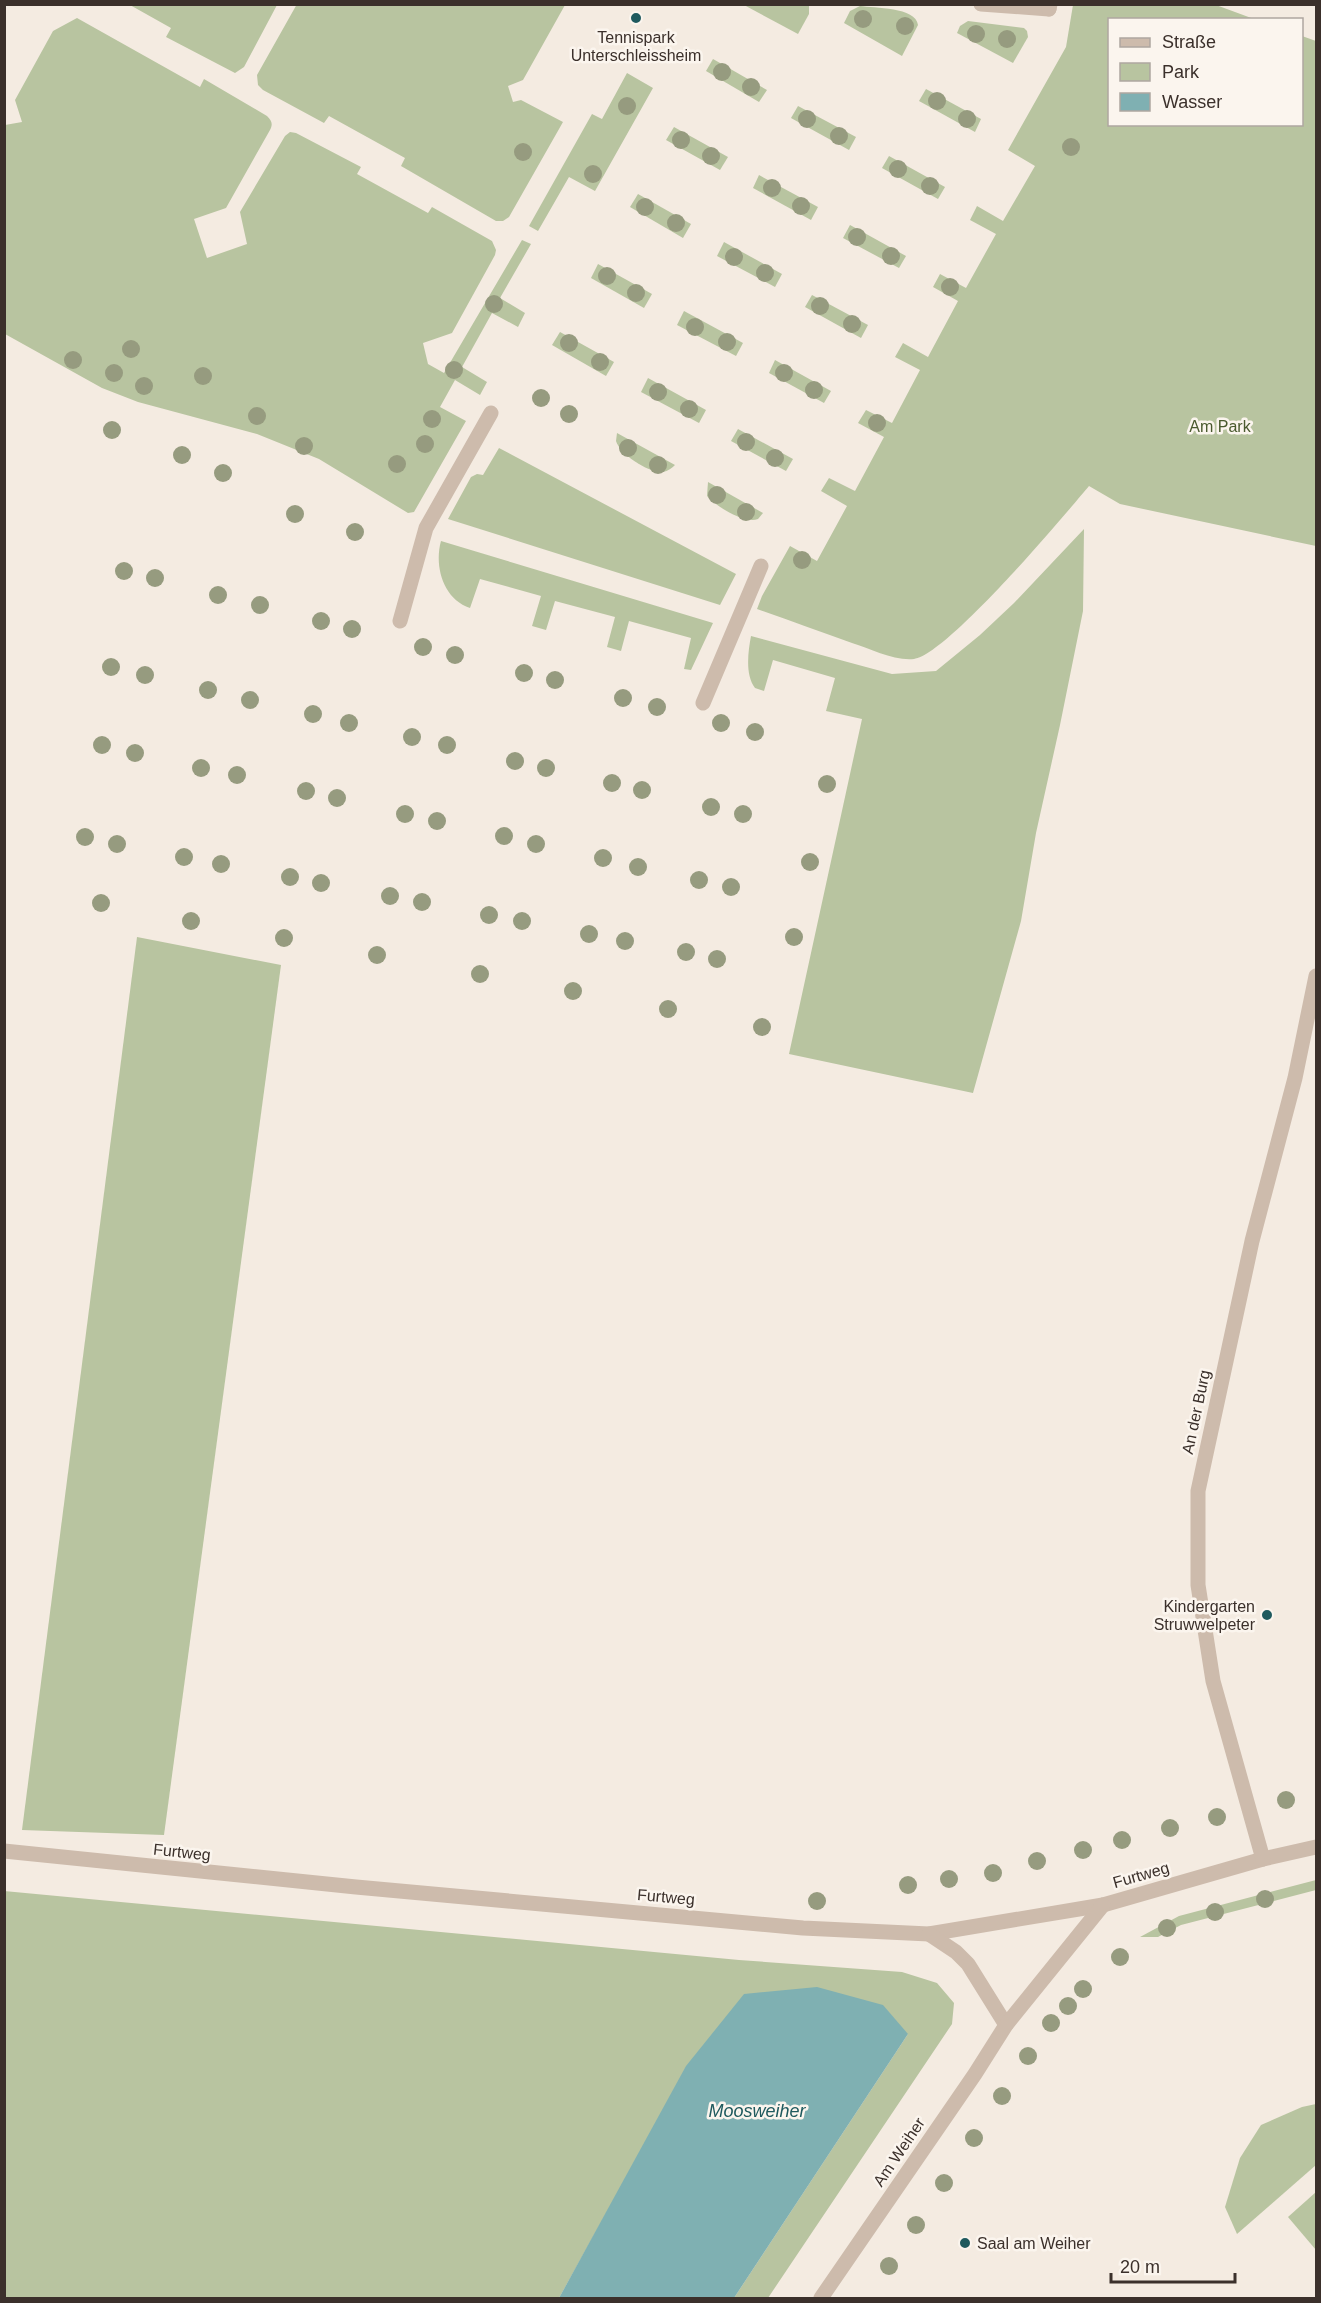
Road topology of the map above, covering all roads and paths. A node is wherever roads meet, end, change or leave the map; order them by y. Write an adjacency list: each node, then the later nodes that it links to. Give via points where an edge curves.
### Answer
1 (981, 4): 2 (street)
2 (1049, 7)
3 (491, 413): 5 (street, via 426,528)
4 (761, 566): 6 (street)
5 (400, 621)
6 (703, 703)
7 (1317, 976): 10 (street, An der Burg, via 1252,1241 1198,1491 1198,1585 1213,1681)
8 (1317, 1847): 10 (street, Furtweg)
9 (4, 1851): 12 (street, Furtweg, via 803,1928)
10 (1263, 1859): 11 (street, Furtweg)
11 (1103, 1905): 12 (street, Furtweg); 13 (street, Am Weiher)
12 (929, 1934): 13 (street, via 968,1964)
13 (1006, 2025): 14 (street, Am Weiher)
14 (821, 2298)

